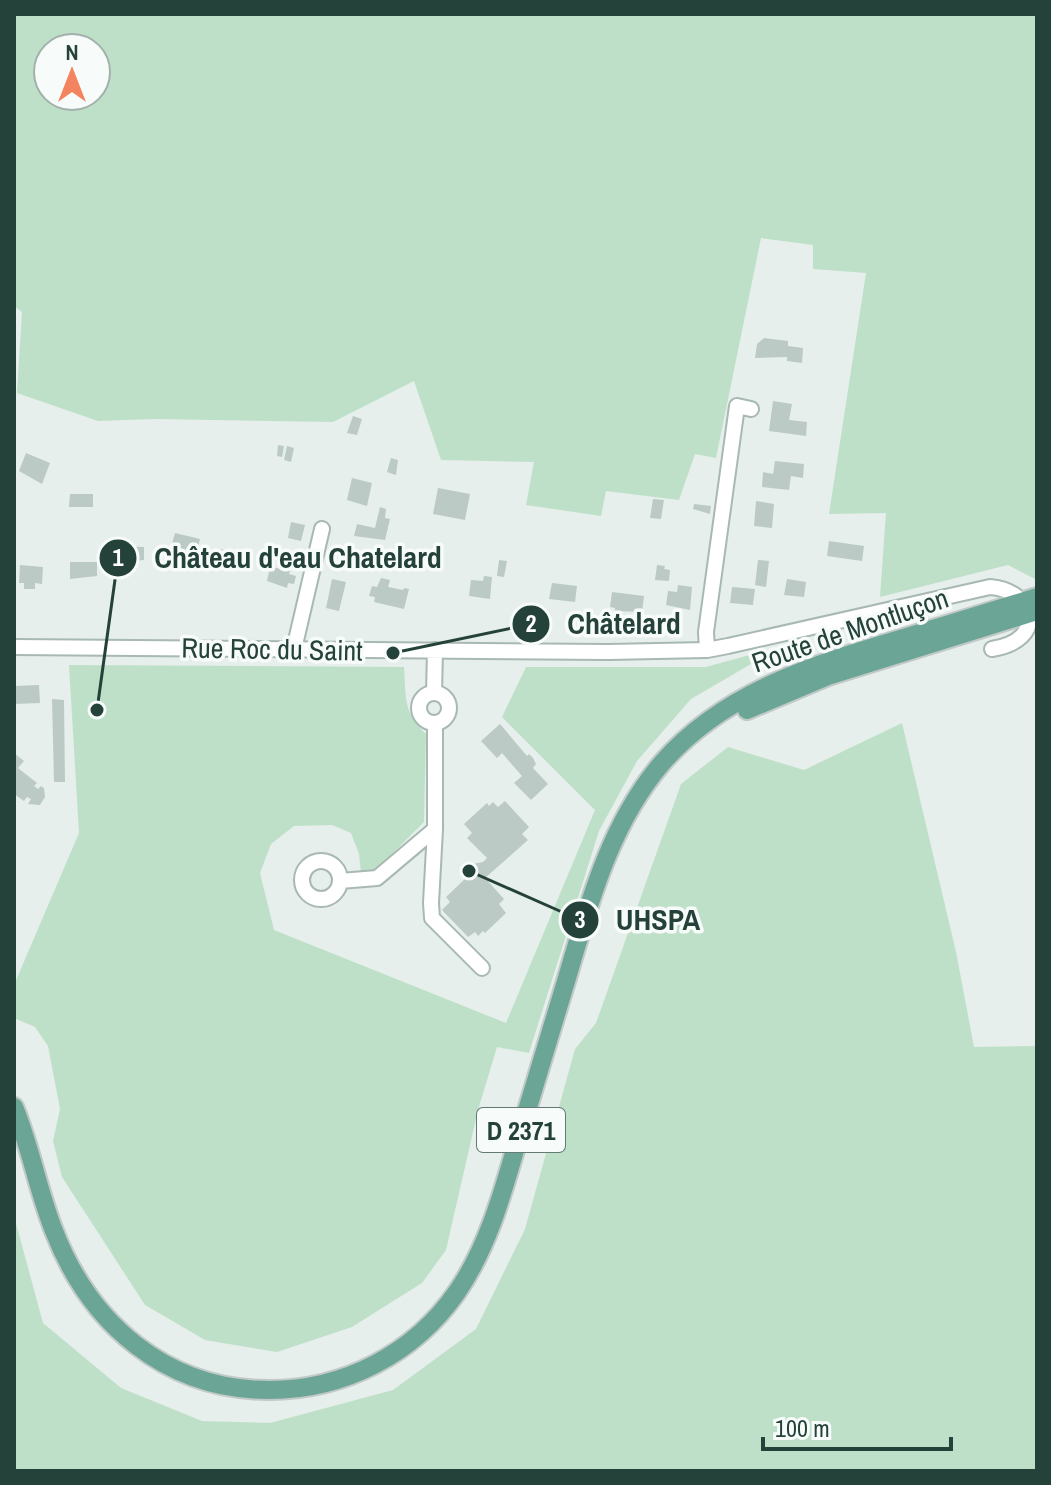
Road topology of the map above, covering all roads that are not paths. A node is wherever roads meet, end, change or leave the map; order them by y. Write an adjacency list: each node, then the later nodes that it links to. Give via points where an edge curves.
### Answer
1 (751, 409): 8 (street, via 737,406)
2 (322, 529): 5 (street)
3 (1031, 606): 6 (street, via 1022,639); 8 (street, Rue Roc du Saint, via 1006,590 984,588); 14 (main road, Route de Montluçon / D 2371, via 857,652 774,683 721,711 664,761 623,821 604,863 504,1187 475,1260 435,1319 373,1366 318,1386 249,1389 184,1373 138,1348 102,1314 73,1273 47,1212); 15 (main road, Route de Montluçon / D 2371, via 761,702 716,728 666,773 639,811 610,873 509,1201 484,1263 437,1330 373,1375 321,1393 255,1399 186,1383 139,1358 97,1323 67,1280 43,1228)
4 (14, 647): 5 (street, Rue Roc du Saint)
5 (294, 649): 7 (street, Rue Roc du Saint)
6 (992, 649)
7 (435, 650): 8 (street, Rue Roc du Saint); 9 (street)
8 (707, 650)
9 (434, 693): 10 (street, via 447,700 449,710); 10 (street, via 421,699 418,708 422,718)
10 (435, 723): 11 (street)
11 (435, 829): 12 (street, via 377,878); 13 (street, via 432,918)
12 (340, 881)
13 (482, 968)
14 (14, 1107)
15 (14, 1134)

